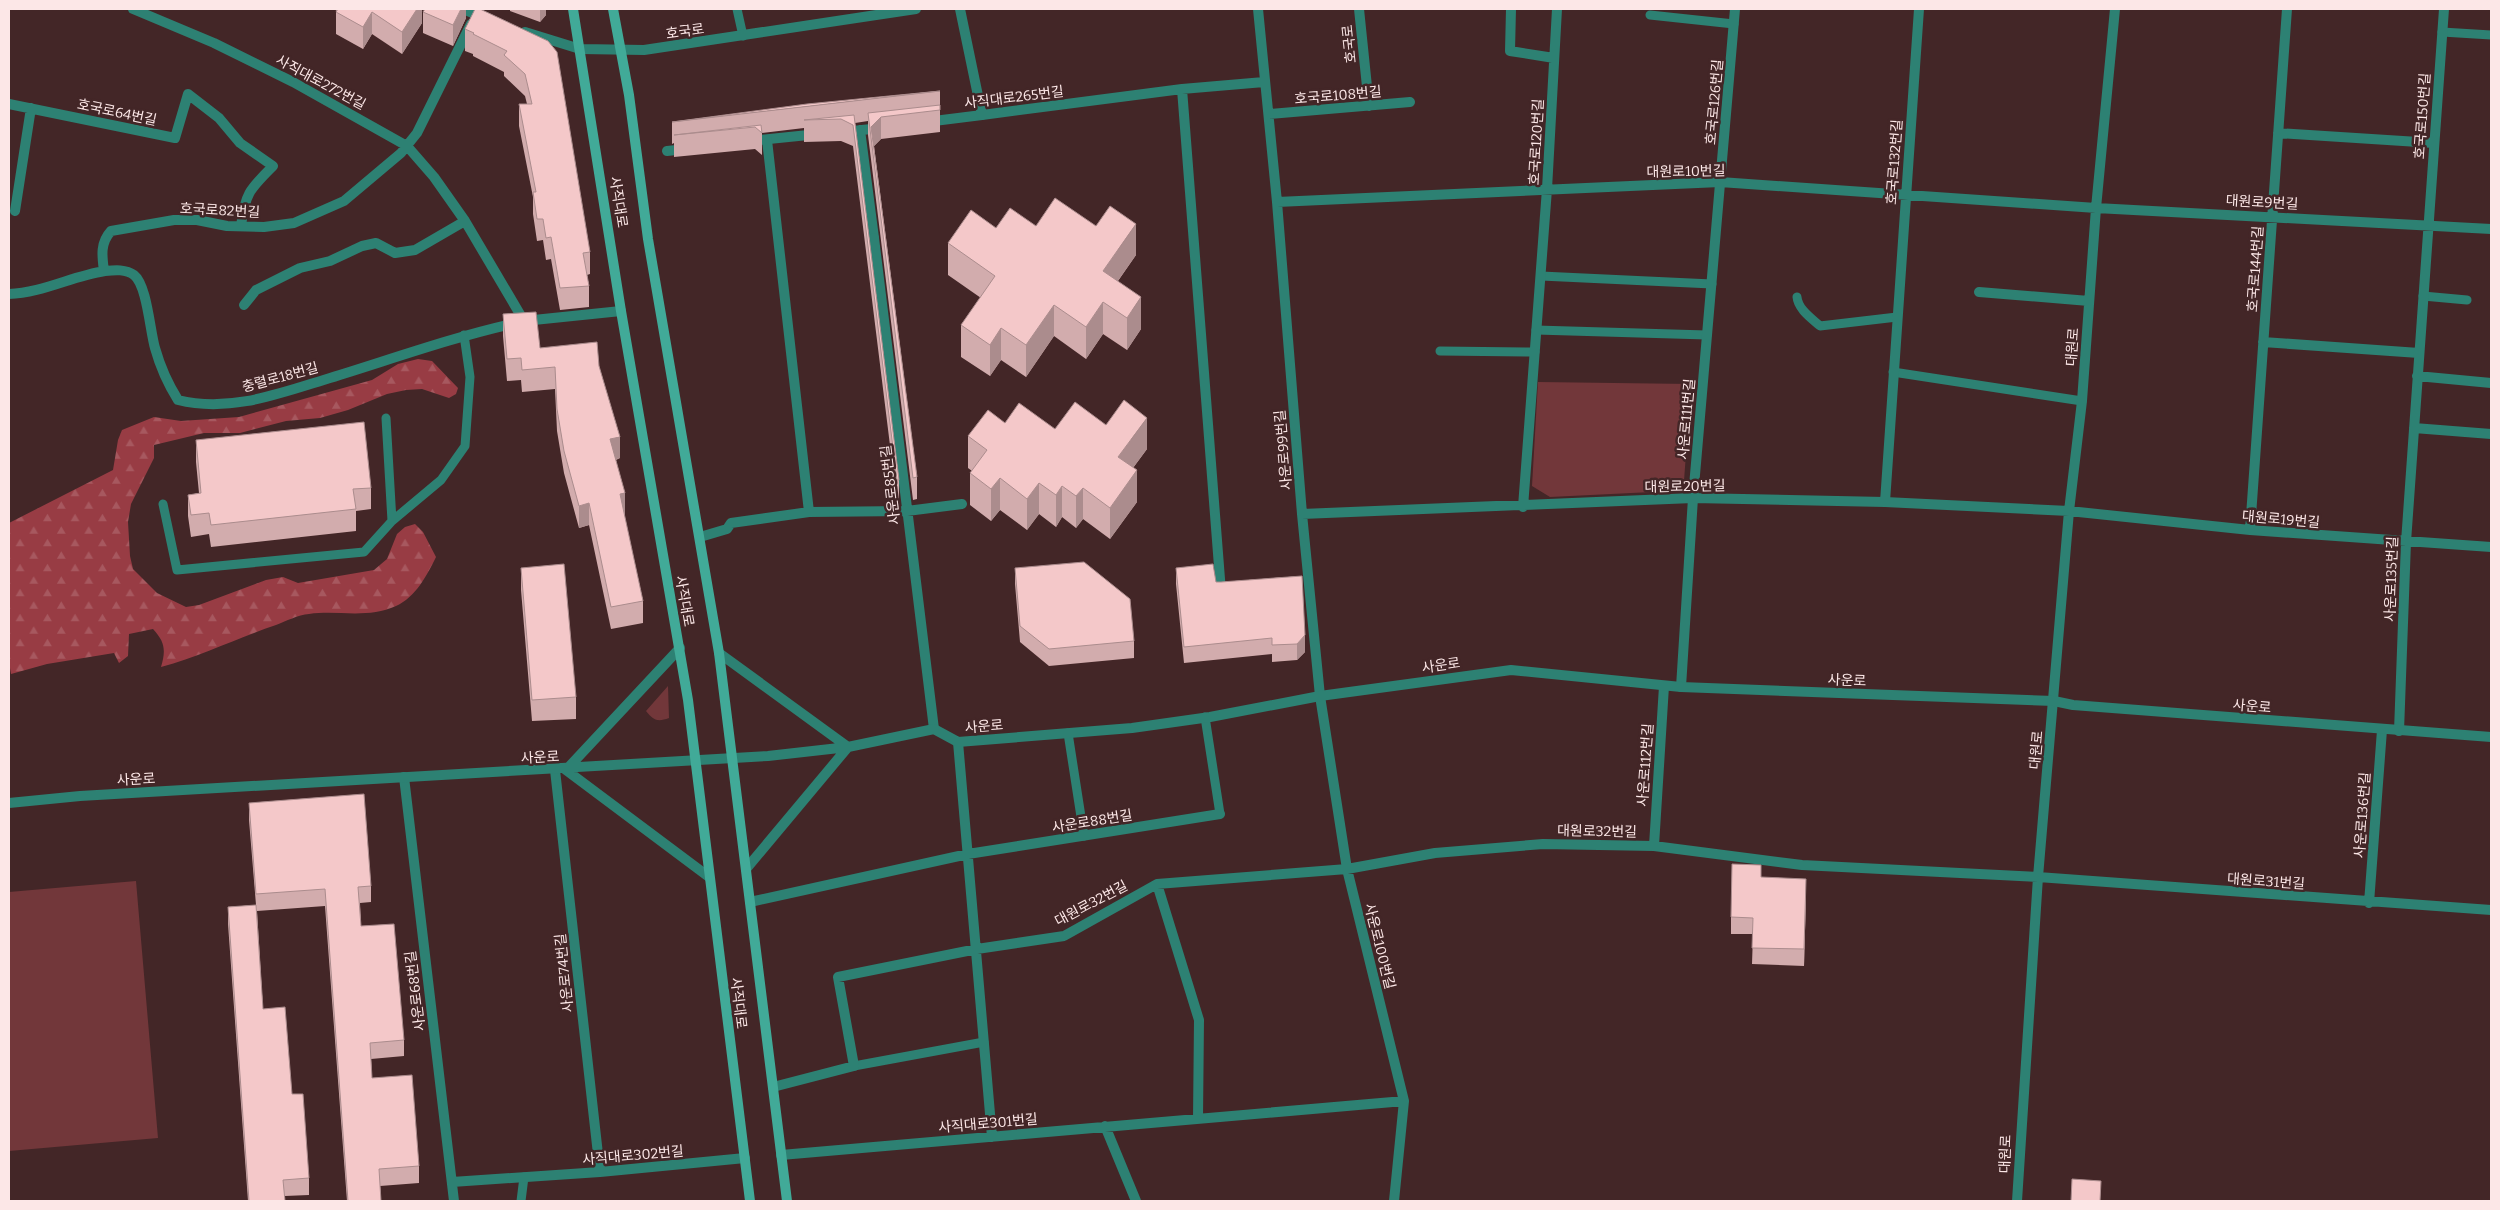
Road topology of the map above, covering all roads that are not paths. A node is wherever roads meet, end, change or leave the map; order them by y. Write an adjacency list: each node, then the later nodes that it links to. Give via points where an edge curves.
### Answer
1 (133, 9): 43 (street, 사직대로272번길, via 214,43)
2 (462, 9): 17 (street)
3 (573, 9): 25 (main road, 사직대로)
4 (613, 9): 26 (main road, 사직대로)
5 (737, 9): 24 (lane)
6 (916, 9): 24 (street, 호국로)
7 (960, 9): 35 (street)
8 (1258, 9): 28 (street)
9 (1359, 9): 32 (street, 호국로)
10 (1511, 9): 27 (street, via 1510,50)
11 (1556, 9): 27 (street, 호국로120번길)
12 (1735, 9): 20 (street, 호국로126번길)
13 (1919, 9): 48 (street, 호국로132번길)
14 (2115, 9): 50 (street, 대원로)
15 (2287, 9): 39 (street, 호국로144번길)
16 (2444, 9): 22 (street, 호국로150번길)
17 (476, 14): 19 (street); 43 (street, 호국로82번길, via 417,133)
18 (1650, 15): 20 (lane)
19 (492, 20)
20 (1734, 24): 46 (street, 호국로126번길)
21 (517, 29): 25 (street, 호국로)
22 (2442, 32): 23 (lane); 42 (street, 호국로150번길)
23 (2491, 35)
24 (743, 36): 26 (street, 호국로, via 644,50)
25 (580, 49): 26 (street, 호국로); 67 (main road, 사직대로)
26 (622, 50): 95 (main road, 사직대로, via 648,239)
27 (1554, 58): 47 (street, 호국로120번길)
28 (1264, 82): 29 (street, 사직대로265번길); 34 (street)
29 (1182, 89): 35 (street, 사직대로265번길); 98 (street, via 1221,592)
30 (1410, 102): 32 (street, 호국로108번길)
31 (9, 104): 33 (street, 호국로64번길)
32 (1369, 106): 34 (street, 호국로108번길)
33 (31, 108): 51 (street); 55 (street, 호국로64번길, via 174,138 188,94 219,118 240,143 273,166 250,188)
34 (1269, 114): 49 (street)
35 (982, 115): 36 (street, 사직대로265번길)
36 (916, 123)
37 (888, 127): 38 (street)
38 (860, 130): 40 (street); 89 (street, 사운로85번길)
39 (2278, 134): 42 (street); 52 (street, 호국로144번길)
40 (767, 140): 41 (street); 90 (street)
41 (745, 142)
42 (2434, 143): 54 (street, 호국로150번길)
43 (407, 146): 53 (street, 사직대로272번길); 55 (street, 호국로82번길, via 344,201 322,212 294,222 264,227)
44 (696, 147): 45 (street)
45 (668, 151)
46 (1720, 182): 47 (street, 대원로10번길); 48 (street, 대원로10번길); 59 (street, 사운로111번길)
47 (1547, 189): 49 (street, 대원로10번길); 58 (street, 호국로120번길)
48 (1905, 194): 50 (street, 대원로10번길); 68 (street, 호국로132번길)
49 (1277, 202): 92 (street, 사운로99번길)
50 (2096, 208): 52 (street, 대원로9번길); 65 (street, 대원로)
51 (15, 211)
52 (2272, 216): 54 (street, 대원로9번길); 73 (street, 호국로144번길)
53 (465, 221): 66 (street, via 415,250 396,253 376,243 330,261 300,268 256,290); 69 (street, 사직대로272번길)
54 (2428, 225): 56 (street, 대원로9번길); 62 (street, 사운로135번길)
55 (241, 226): 57 (street, 호국로82번길, via 174,220 111,231 104,239)
56 (2491, 229)
57 (104, 271): 61 (street, 충렬로18번길); 71 (street, 충렬로18번길, via 123,270 135,276 141,286 155,348 168,384 178,400 194,404 241,403 281,394)
58 (1541, 276): 59 (lane); 70 (street, 호국로120번길)
59 (1712, 284): 72 (street, 사운로111번길)
60 (1978, 292): 65 (street)
61 (9, 294)
62 (2423, 296): 64 (lane); 76 (street, 사운로135번길)
63 (1797, 297): 68 (lane, via 1797,302 1808,316 1820,326)
64 (2467, 300)
65 (2089, 302): 80 (street, 대원로)
66 (244, 305)
67 (621, 311): 69 (street); 99 (main road, 사직대로)
68 (1897, 316): 77 (street, 호국로132번길)
69 (524, 321): 71 (street, 충렬로18번길)
70 (1536, 330): 72 (lane); 75 (street, 호국로120번길)
71 (464, 335): 93 (lane, via 470,377 465,446 441,480)
72 (1708, 335): 84 (street, 사운로111번길)
73 (2263, 342): 76 (street); 94 (street, 호국로144번길)
74 (1440, 351): 75 (lane)
75 (1535, 352): 88 (street, 호국로120번길)
76 (2419, 353): 78 (street, 사운로135번길)
77 (1893, 372): 80 (lane); 85 (street, 호국로132번길)
78 (2417, 376): 79 (street); 82 (street, 사운로135번길)
79 (2491, 383)
80 (2082, 401): 91 (street, 대원로)
81 (386, 418): 93 (lane)
82 (2414, 428): 83 (street); 96 (street, 사운로135번길)
83 (2491, 434)
84 (1693, 498): 85 (street, 대원로20번길); 88 (street, 대원로20번길); 102 (street, 사운로111번길)
85 (1885, 502): 91 (street, 대원로20번길)
86 (163, 504): 93 (lane, via 177,570 364,552)
87 (962, 504): 89 (street)
88 (1523, 507): 92 (street, 대원로20번길)
89 (907, 511): 90 (street); 106 (street, 사운로85번길)
90 (809, 512): 95 (street, via 731,523 727,529)
91 (2069, 512): 94 (street, 대원로19번길); 104 (street, 대원로)
92 (1302, 514): 103 (street, 사운로99번길, via 1304,585)
93 (392, 521)
94 (2250, 530): 96 (street, 대원로19번길)
95 (700, 537): 100 (main road, 사직대로)
96 (2406, 542): 97 (street, 대원로19번길); 108 (street, 사운로135번길)
97 (2491, 547)
98 (1230, 591)
99 (680, 648): 114 (main road, 사직대로); 115 (street)
100 (719, 653): 112 (street); 113 (main road, 사직대로)
101 (1664, 686): 102 (street, 사운로); 103 (street, 사운로, via 1512,670); 120 (street, 사운로112번길)
102 (1681, 687): 104 (street, 사운로)
103 (1320, 696): 105 (street, 사운로); 123 (street, 사운로100번길)
104 (2054, 701): 107 (street, 사운로); 125 (street, 대원로)
105 (1205, 717): 109 (street, 사운로); 118 (lane)
106 (934, 729): 111 (street, 사운로); 112 (street, 사운로)
107 (2382, 730): 108 (street, 사운로); 128 (street, 사운로136번길)
108 (2399, 731): 110 (street, 사운로)
109 (1068, 733): 111 (street, 사운로); 119 (lane)
110 (2491, 738)
111 (958, 742): 121 (street)
112 (848, 747): 113 (street, 사운로); 122 (street)
113 (732, 758): 114 (street, 사운로); 122 (main road, 사직대로)
114 (695, 761): 115 (street, 사운로); 124 (main road, 사직대로)
115 (560, 770): 116 (street, 사운로); 124 (street); 140 (street, 사운로74번길)
116 (404, 778): 117 (street, 사운로, via 80,796); 142 (street, 사운로68번길)
117 (9, 803)
118 (1220, 814): 119 (street, 사운로88번길)
119 (1084, 836): 121 (street, 사운로88번길)
120 (1654, 846): 123 (street, 대원로32번길, via 1543,844 1435,853); 125 (street, 대원로32번길, via 1802,865)
121 (968, 854): 127 (street); 130 (street)
122 (746, 869): 127 (main road, 사직대로)
123 (1347, 869): 126 (street, 대원로32번길); 134 (street, 사운로100번길)
124 (709, 877): 139 (main road, 사직대로)
125 (2038, 877): 128 (street, 대원로31번길); 149 (street, 대원로)
126 (1157, 884): 130 (street, 대원로32번길, via 1064,936); 135 (street, via 1199,1020)
127 (750, 902): 133 (main road, 사직대로)
128 (2369, 903): 129 (street, 대원로31번길)
129 (2491, 910)
130 (977, 949): 131 (street); 132 (street, via 838,977)
131 (984, 1042): 132 (lane); 137 (street)
132 (854, 1066): 133 (street)
133 (773, 1087): 138 (main road, 사직대로)
134 (1404, 1100): 135 (street, 사직대로301번길); 148 (street, 사운로100번길)
135 (1198, 1118): 136 (street, 사직대로301번길)
136 (1105, 1126): 137 (street, 사직대로301번길); 147 (street)
137 (992, 1137): 138 (street, 사직대로301번길)
138 (781, 1155): 146 (main road, 사직대로)
139 (744, 1158): 140 (street, 사직대로302번길); 145 (main road, 사직대로)
140 (600, 1172): 141 (street, 사직대로302번길)
141 (524, 1177): 142 (street, 사직대로302번길); 144 (lane)
142 (452, 1182): 143 (street, 사운로68번길)
143 (454, 1201)
144 (521, 1201)
145 (750, 1201)
146 (786, 1201)
147 (1136, 1201)
148 (1394, 1201)
149 (2017, 1201)

